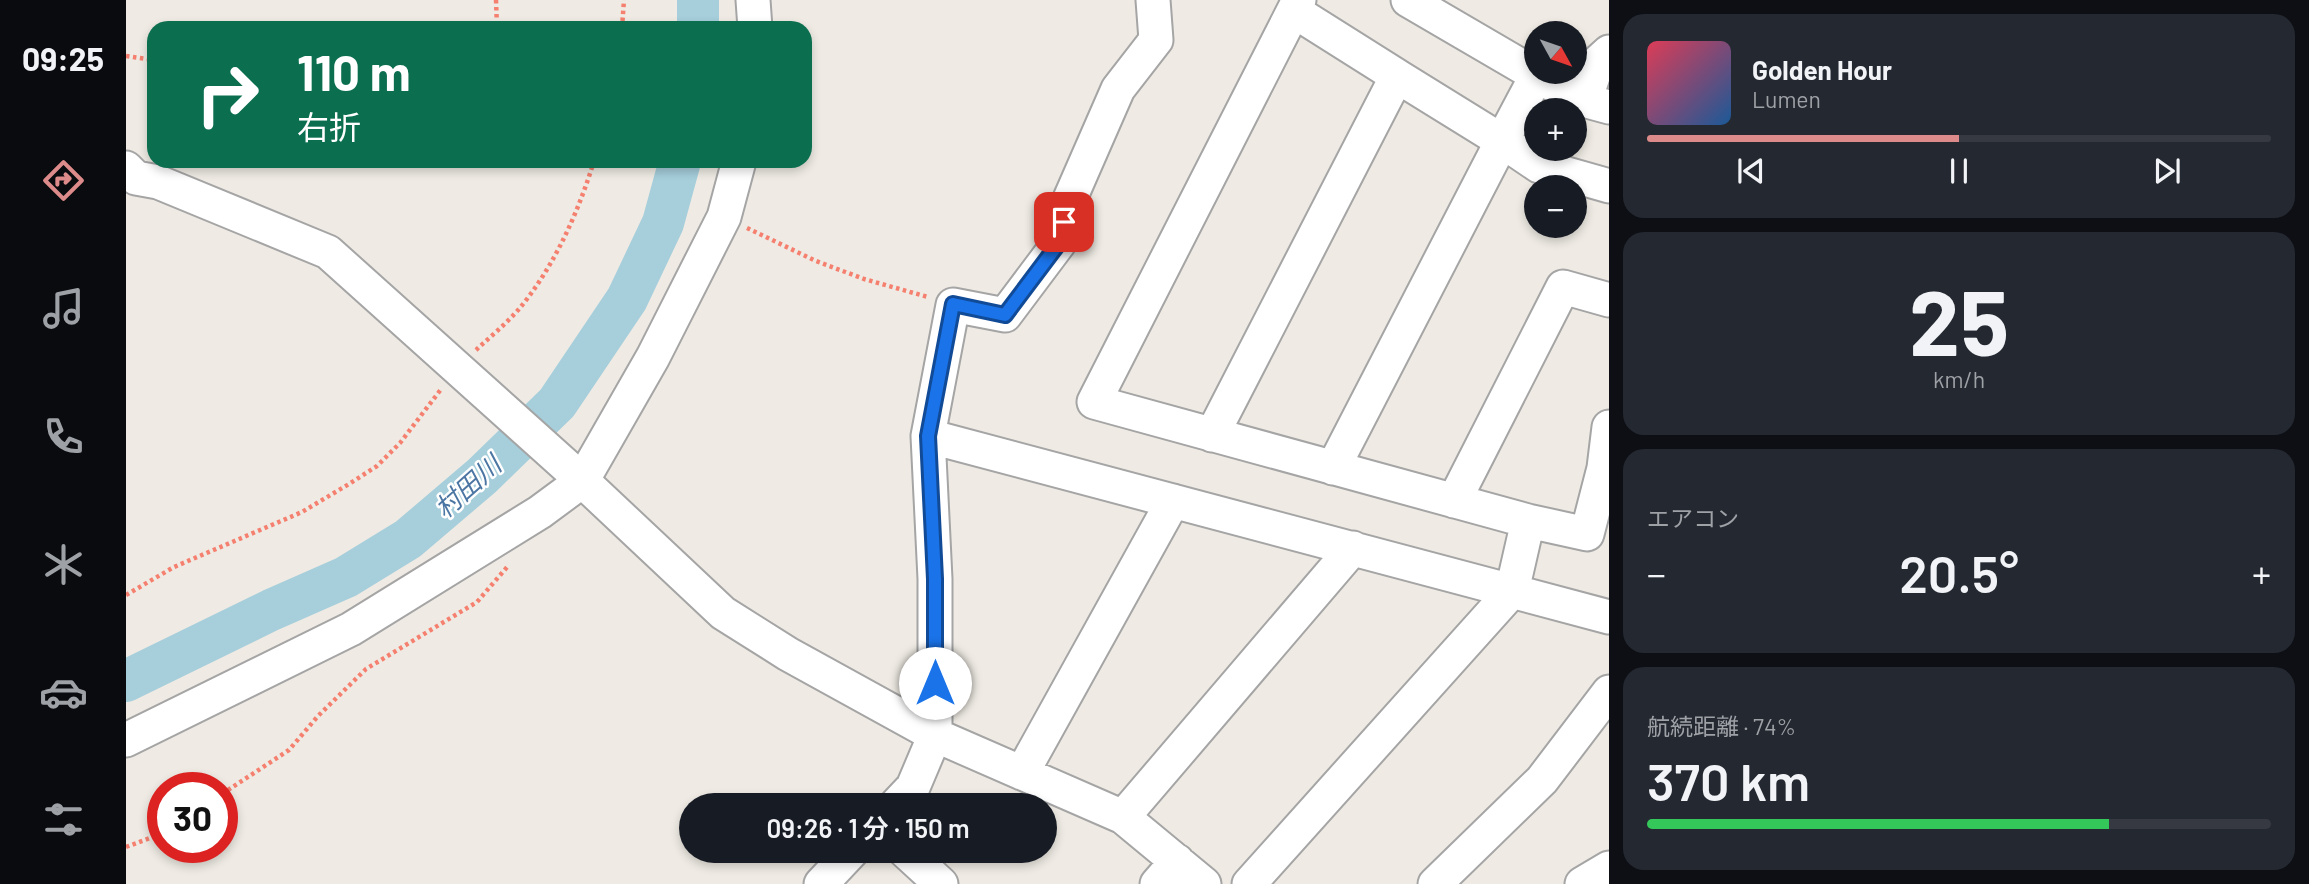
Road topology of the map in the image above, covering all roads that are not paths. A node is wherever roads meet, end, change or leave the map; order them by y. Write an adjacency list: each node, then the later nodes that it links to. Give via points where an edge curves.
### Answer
1 (754, 0): 5 (street)
2 (1153, 0): 19 (street, via 1156,40 1118,89 1069,201 1059,243 1005,315 953,304)
3 (1408, 0): 7 (street)
4 (1297, 5): 8 (street); 18 (street, via 1094,402)
5 (755, 21)
6 (1609, 52): 11 (street, via 1598,62)
7 (1524, 67)
8 (1398, 76): 12 (street); 18 (street)
9 (1532, 84): 12 (street)
10 (1553, 84): 11 (street)
11 (1597, 103)
12 (1502, 141): 15 (street, via 1539,166); 20 (street)
13 (126, 168): 21 (street, via 136,178 158,182 328,253)
14 (737, 168): 21 (street, via 724,216 653,357)
15 (1609, 186)
16 (1609, 300): 23 (street, via 1563,287)
17 (1609, 427): 24 (street, via 1587,534)
18 (1212, 435): 20 (street)
19 (928, 436): 22 (street); 29 (street, via 935,579)
20 (1332, 468): 23 (street)
21 (578, 476): 29 (street, via 723,613); 30 (street, via 540,512 351,629)
22 (1173, 501): 25 (street); 31 (street)
23 (1454, 501): 24 (street)
24 (1528, 521): 26 (street)
25 (1353, 548): 26 (street); 33 (street)
26 (1512, 591): 27 (street); 41 (street)
27 (1609, 617)
28 (1609, 691): 42 (street, via 1542,780)
29 (935, 735): 31 (street); 32 (street)
30 (126, 740)
31 (1022, 773): 33 (street)
32 (907, 793)
33 (1123, 817): 37 (street)
34 (841, 863): 38 (street)
35 (919, 863): 39 (street)
36 (1609, 868): 43 (street)
37 (1167, 873): 40 (street)
38 (821, 884)
39 (942, 884)
40 (1204, 884)
41 (1249, 884)
42 (1435, 884)
43 (1582, 884)

